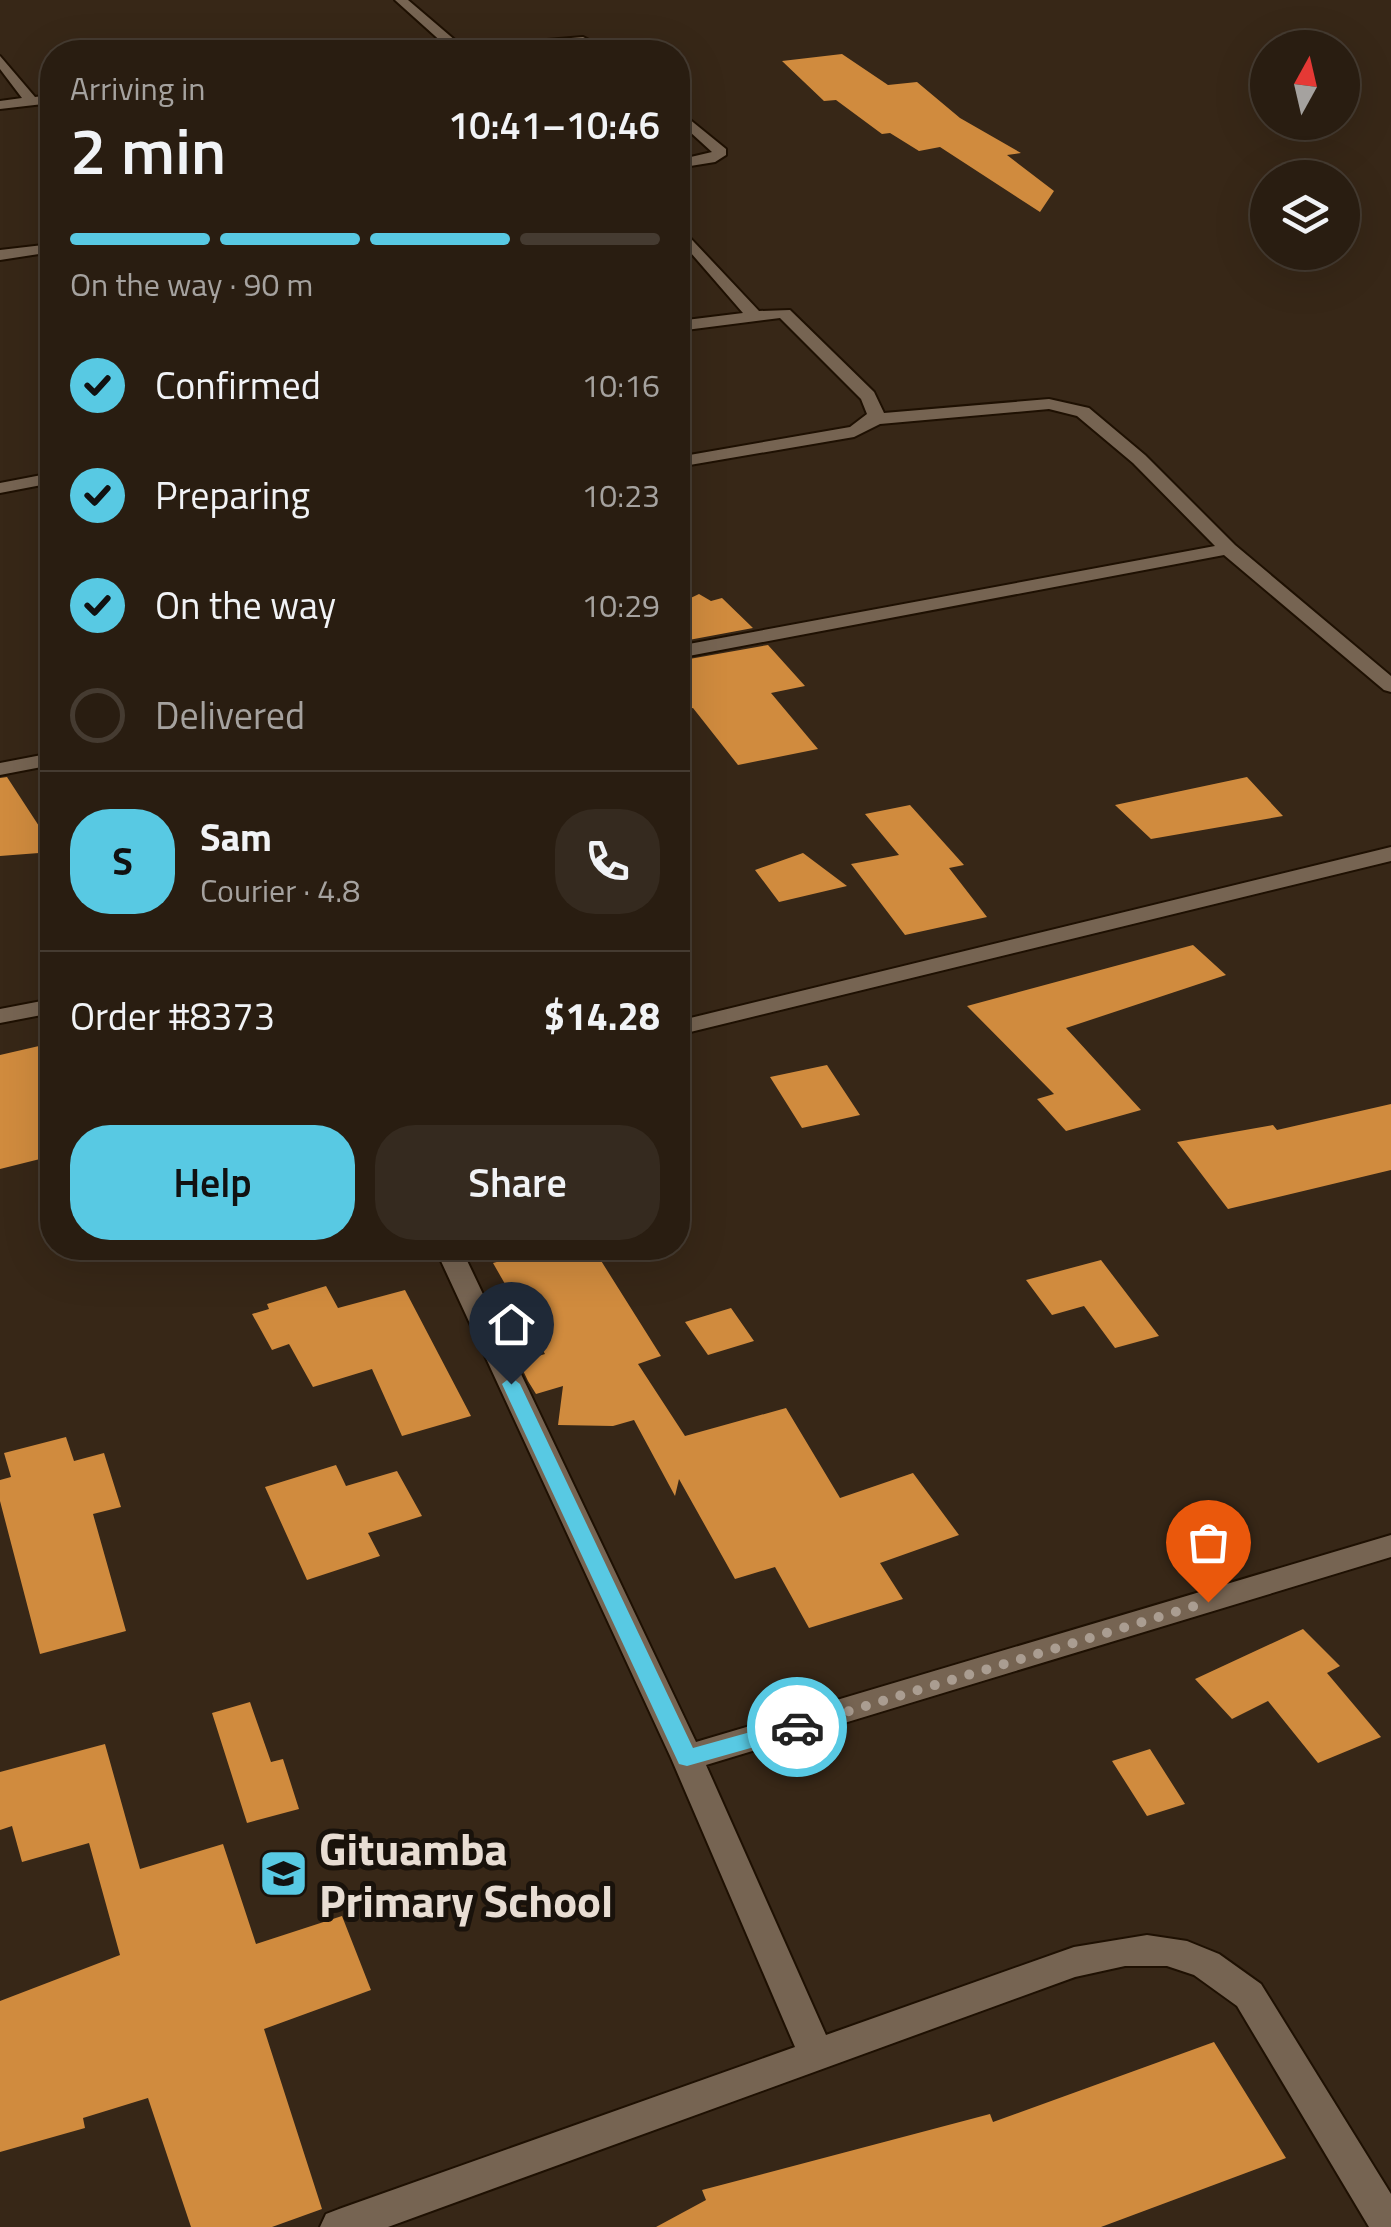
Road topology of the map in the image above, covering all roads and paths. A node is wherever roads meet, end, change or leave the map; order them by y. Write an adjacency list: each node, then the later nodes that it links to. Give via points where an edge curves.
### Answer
1 (402, 0): 2 (street)
2 (448, 40)
3 (0, 60): 5 (street)
4 (40, 101): 5 (street)
5 (32, 102): 6 (street)
6 (0, 105)
7 (690, 125): 8 (street, via 720,152)
8 (690, 162)
9 (690, 243): 12 (street)
10 (40, 250): 11 (street)
11 (0, 255)
12 (755, 317): 13 (street); 14 (street, via 784,313 868,396)
13 (690, 325)
14 (876, 419): 15 (street, via 854,432); 18 (street, via 1049,404 1083,412)
15 (690, 460)
16 (40, 480): 17 (street)
17 (0, 488)
18 (1228, 550): 19 (street); 20 (street)
19 (690, 650)
20 (1391, 686)
21 (40, 762): 22 (street)
22 (0, 769)
23 (1391, 854): 26 (street)
24 (40, 1008): 25 (street)
25 (0, 1016)
26 (690, 1025)
27 (454, 1260): 29 (street)
28 (1391, 1546): 29 (street)
29 (687, 1758): 30 (street)
30 (816, 2053): 31 (street); 32 (street, via 1089,1958 1161,1948 1188,1954 1216,1966 1249,1995)
31 (339, 2227)
32 (1390, 2227)

